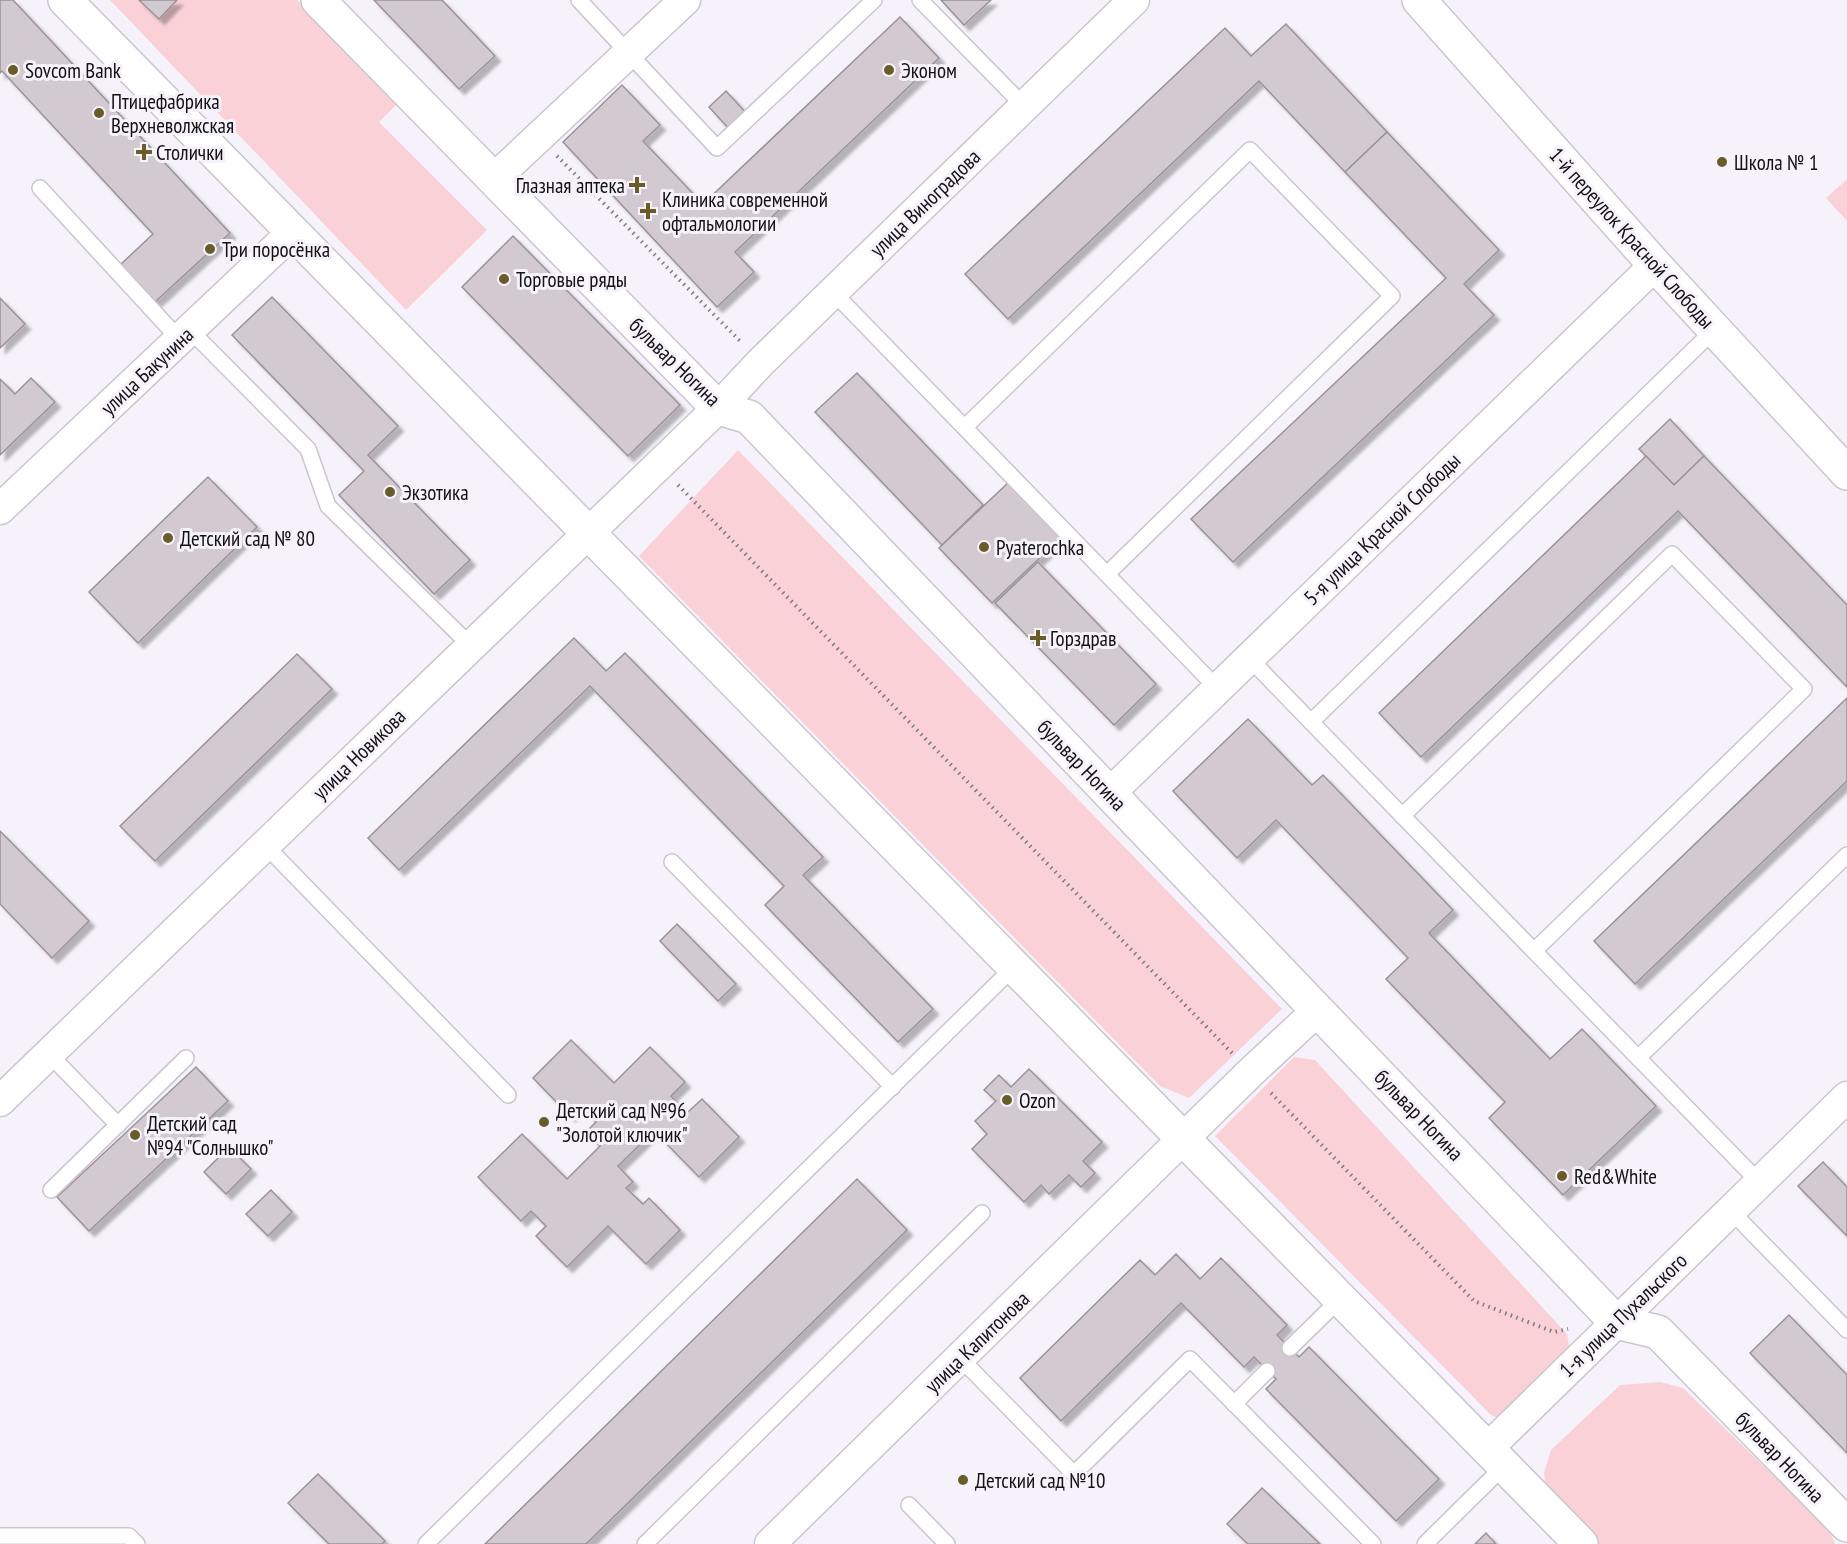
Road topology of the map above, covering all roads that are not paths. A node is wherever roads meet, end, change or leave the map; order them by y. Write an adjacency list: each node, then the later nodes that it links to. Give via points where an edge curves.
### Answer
1 (65, 0): 13 (street)
2 (318, 0): 11 (street, бульвар Ногина)
3 (579, 0): 9 (lane)
4 (685, 0): 9 (street)
5 (874, 0): 9 (lane, via 717,148)
6 (920, 0): 10 (lane)
7 (1134, 0): 10 (street, улица Виноградова)
8 (1419, 0): 14 (street, 1-й переулок Красной Слободы)
9 (627, 53): 11 (street)
10 (1024, 106): 15 (street, улица Виноградова)
11 (494, 179): 18 (street, бульвар Ногина)
12 (40, 188): 17 (lane)
13 (293, 232): 17 (street, улица Бакунина); 22 (street)
14 (1655, 265): 16 (street, 1-й переулок Красной Слободы); 25 (street, 5-я улица Красной Слободы)
15 (832, 292): 18 (street, улица Виноградова); 19 (lane)
16 (1714, 330): 20 (street, 1-й переулок Красной Слободы); 27 (lane)
17 (185, 335): 21 (street, улица Бакунина); 24 (lane, via 308,449 328,506)
18 (718, 408): 22 (street, улица Новикова); 28 (street, бульвар Ногина, via 749,417)
19 (964, 428): 23 (lane); 23 (lane, via 1250,150 1392,296)
20 (1847, 473)
21 (0, 509)
22 (588, 532): 24 (street, улица Новикова); 34 (street)
23 (1107, 574): 26 (lane)
24 (471, 646): 30 (street, улица Новикова)
25 (1249, 658): 26 (street, 5-я улица Красной Слободы); 27 (lane)
26 (1218, 689): 28 (street, 5-я улица Красной Слободы)
27 (1311, 722): 29 (lane)
28 (1110, 793): 35 (street, бульвар Ногина)
29 (1402, 816): 33 (lane); 33 (lane, via 1672,554 1804,689)
30 (265, 845): 36 (street, улица Новикова); 40 (lane)
31 (1847, 855): 38 (lane)
32 (672, 862): 39 (lane)
33 (1534, 951): 38 (lane)
34 (1014, 967): 39 (lane); 44 (street)
35 (1318, 1010): 44 (street, улица Капитонова); 50 (street, бульвар Ногина)
36 (49, 1054): 42 (street, улица Новикова); 43 (lane)
37 (186, 1058): 43 (lane)
38 (1638, 1058): 45 (lane)
39 (893, 1087): 61 (lane)
40 (508, 1095)
41 (1847, 1097): 45 (street, 1-я улица Пухальского)
42 (0, 1101)
43 (118, 1125): 46 (lane)
44 (1183, 1139): 49 (street); 53 (street, улица Капитонова)
45 (1759, 1182): 47 (street, 1-я улица Пухальского)
46 (51, 1190)
47 (1730, 1210): 50 (street, 1-я улица Пухальского); 51 (lane)
48 (982, 1213): 62 (lane)
49 (1340, 1299): 52 (lane); 56 (street)
50 (1616, 1322): 56 (street, 1-я улица Пухальского); 58 (street, бульвар Ногина, via 1658,1332)
51 (1847, 1330)
52 (1290, 1348)
53 (960, 1358): 55 (lane, via 1074,1474 1190,1359); 63 (street, улица Капитонова)
54 (1267, 1371): 55 (lane)
55 (1234, 1404): 65 (lane)
56 (1496, 1457): 66 (lane); 67 (street)
57 (909, 1505): 64 (lane)
58 (1847, 1525)
59 (0, 1536): 60 (lane, via 129,1536)
60 (137, 1544)
61 (426, 1544)
62 (645, 1544)
63 (770, 1544)
64 (946, 1544)
65 (1372, 1544)
66 (1425, 1544)
67 (1581, 1544)

